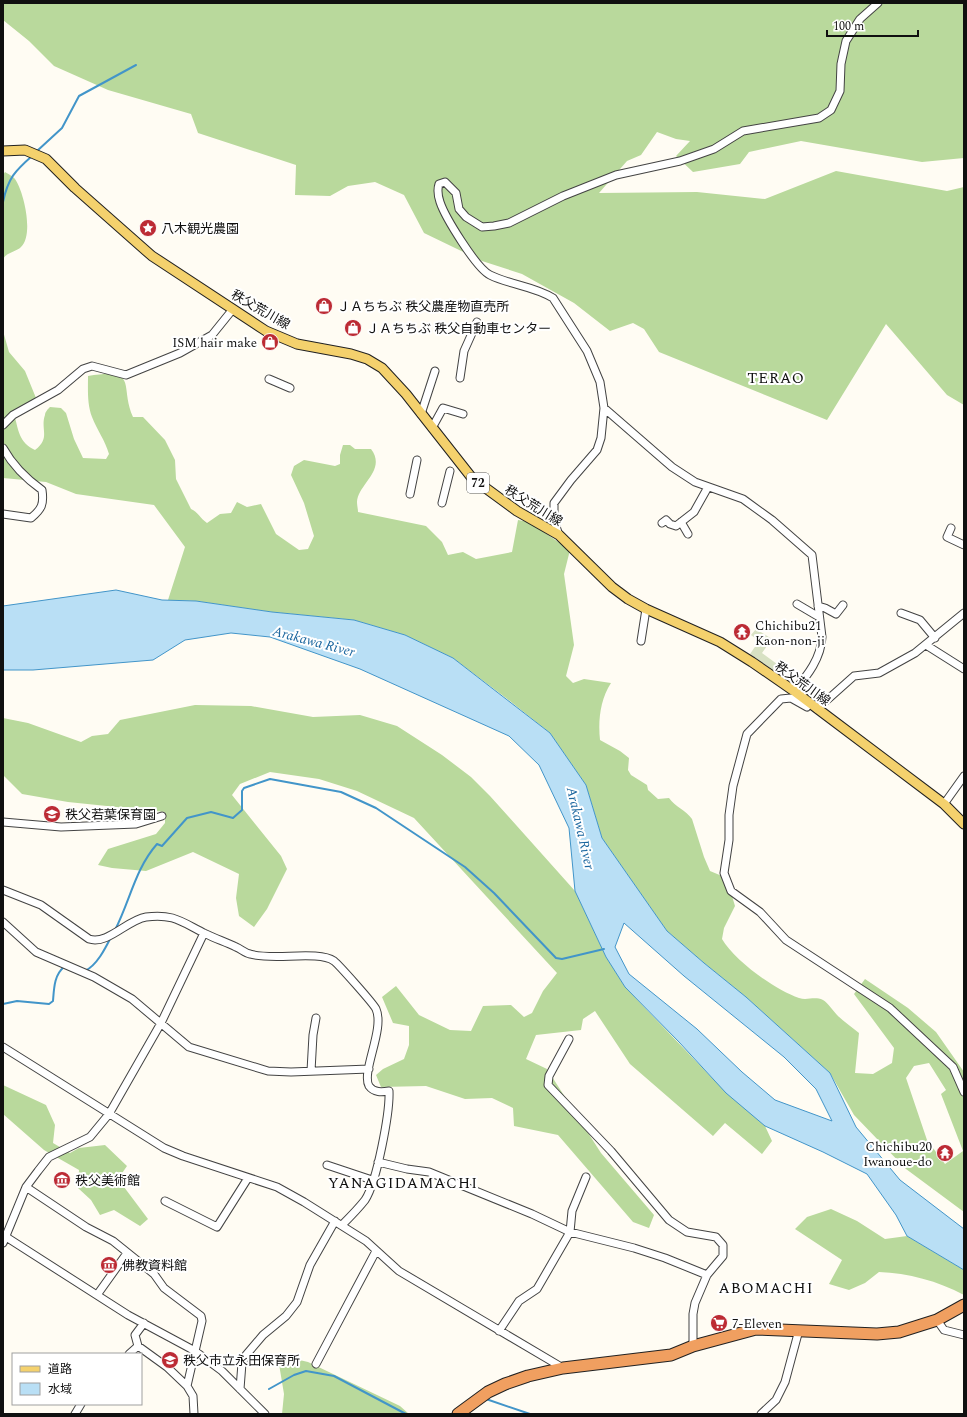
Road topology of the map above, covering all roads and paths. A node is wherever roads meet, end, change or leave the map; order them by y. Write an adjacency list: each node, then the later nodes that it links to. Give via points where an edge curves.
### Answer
1 (878, 3): 9 (street, via 860,19 846,41 841,64 840,91 831,110 819,118 743,131 714,149 680,161 616,176 563,196 508,223 494,226 482,227 466,217 459,209 456,193 448,183 439,184 437,188 441,206 474,260 483,270 490,275 553,298 587,351 600,382)
2 (3, 151): 3 (main road, 秩父荒川線 / 72, via 25,150 46,159 152,256)
3 (233, 309): 10 (main road, 秩父荒川線 / 72, via 276,336 297,344 368,359 382,368); 12 (street, via 212,335 180,353 126,375 92,366 83,369 58,390 13,415)
4 (477, 322): 6 (street, via 464,351)
5 (435, 371): 10 (street)
6 (460, 378)
7 (268, 379): 8 (street)
8 (290, 388)
9 (604, 408): 17 (street, via 672,467); 25 (street, via 598,450 554,503 554,521)
10 (421, 414): 13 (main road, 秩父荒川線 / 72)
11 (463, 414): 13 (street, via 443,408)
12 (3, 425)
13 (432, 428): 25 (main road, 秩父荒川線 / 72, via 472,478 517,511)
14 (3, 448): 20 (street, via 24,478 42,490 44,502 31,518)
15 (417, 460): 18 (street)
16 (450, 471): 19 (street)
17 (708, 487): 21 (street, via 694,512); 29 (street, via 744,499 808,551 813,561)
18 (410, 494)
19 (442, 503)
20 (3, 514)
21 (681, 522): 22 (street, via 676,526 666,520); 24 (street)
22 (662, 523)
23 (951, 528): 26 (street, via 947,537)
24 (688, 534)
25 (559, 535): 30 (main road, 秩父荒川線 / 72, via 612,587)
26 (964, 545)
27 (797, 604): 33 (street)
28 (843, 605): 29 (street, via 836,614)
29 (818, 606): 33 (street)
30 (646, 609): 35 (street); 38 (main road, 秩父荒川線 / 72, via 720,642)
31 (901, 613): 34 (street, via 920,620)
32 (964, 613): 34 (street)
33 (819, 617): 38 (street, via 822,637 818,657)
34 (935, 638): 36 (street)
35 (641, 641)
36 (926, 645): 37 (street); 39 (street, via 879,673 854,676)
37 (964, 669)
38 (794, 691): 39 (main road, 秩父荒川線 / 72)
39 (813, 706): 41 (main road, 秩父荒川線 / 72); 54 (street, via 807,707 790,698 781,699 747,734 733,786 724,873 732,891 760,912 786,940 880,1000 928,1042 953,1067)
40 (964, 776): 41 (street)
41 (944, 804): 44 (main road, 秩父荒川線 / 72)
42 (162, 816): 43 (street, via 136,824 61,827)
43 (3, 822)
44 (964, 824)
45 (3, 890): 47 (street, via 41,905 88,939 95,941 105,938 127,924 145,917 157,916 178,919)
46 (3, 922): 49 (street, via 36,952 100,981 132,999)
47 (204, 933): 49 (street); 52 (street, via 250,954 273,958 322,957 334,961 376,1008 377,1029)
48 (316, 1018): 53 (street)
49 (161, 1023): 53 (street, via 189,1047 268,1071); 55 (street)
50 (569, 1039): 70 (street, via 549,1076 548,1085 611,1151 669,1220 687,1232 716,1237 723,1245 723,1256)
51 (3, 1048): 55 (street)
52 (369, 1069): 53 (street); 56 (street, via 369,1086 380,1092 389,1091 388,1118)
53 (311, 1071)
54 (964, 1092)
55 (109, 1114): 59 (street, via 164,1148); 61 (street, via 90,1137 49,1158)
56 (378, 1162): 60 (street); 65 (street, via 429,1172)
57 (327, 1165): 60 (street)
58 (586, 1177): 65 (street, via 572,1211)
59 (248, 1178): 62 (street, via 217,1226); 63 (street, via 277,1187)
60 (372, 1180): 64 (street, via 366,1199)
61 (26, 1187): 66 (street); 69 (street)
62 (165, 1201)
63 (335, 1221): 64 (street); 85 (street, via 310,1265 297,1302 286,1316 262,1335 246,1355 242,1363)
64 (342, 1225): 68 (street)
65 (570, 1232): 70 (street, via 634,1248); 76 (street, via 537,1289 519,1301)
66 (5, 1236): 67 (street); 71 (street)
67 (3, 1243)
68 (376, 1251): 76 (street, via 399,1271); 82 (street)
69 (128, 1253): 71 (street); 80 (street, via 154,1274 164,1288 201,1316)
70 (707, 1275): 79 (street, via 695,1303)
71 (97, 1295): 74 (street)
72 (961, 1306): 73 (highway)
73 (937, 1320): 75 (highway, via 913,1329 877,1334); 77 (street, via 944,1330)
74 (144, 1323): 78 (street, via 135,1335); 80 (street)
75 (799, 1330): 79 (highway, via 756,1329); 91 (street, via 785,1382 776,1400)
76 (499, 1331): 83 (street)
77 (964, 1335)
78 (138, 1346): 81 (street); 84 (street, via 167,1367)
79 (693, 1346): 83 (highway, via 671,1355 654,1358)
80 (195, 1351): 84 (street); 85 (street, via 222,1371)
81 (130, 1353)
82 (316, 1364)
83 (563, 1368): 90 (highway, via 505,1384 488,1392)
84 (187, 1386): 88 (street, via 193,1396)
85 (240, 1389): 89 (street)
86 (80, 1405): 87 (street)
87 (75, 1414)
88 (194, 1414)
89 (266, 1414)
90 (458, 1414)
91 (761, 1414)

